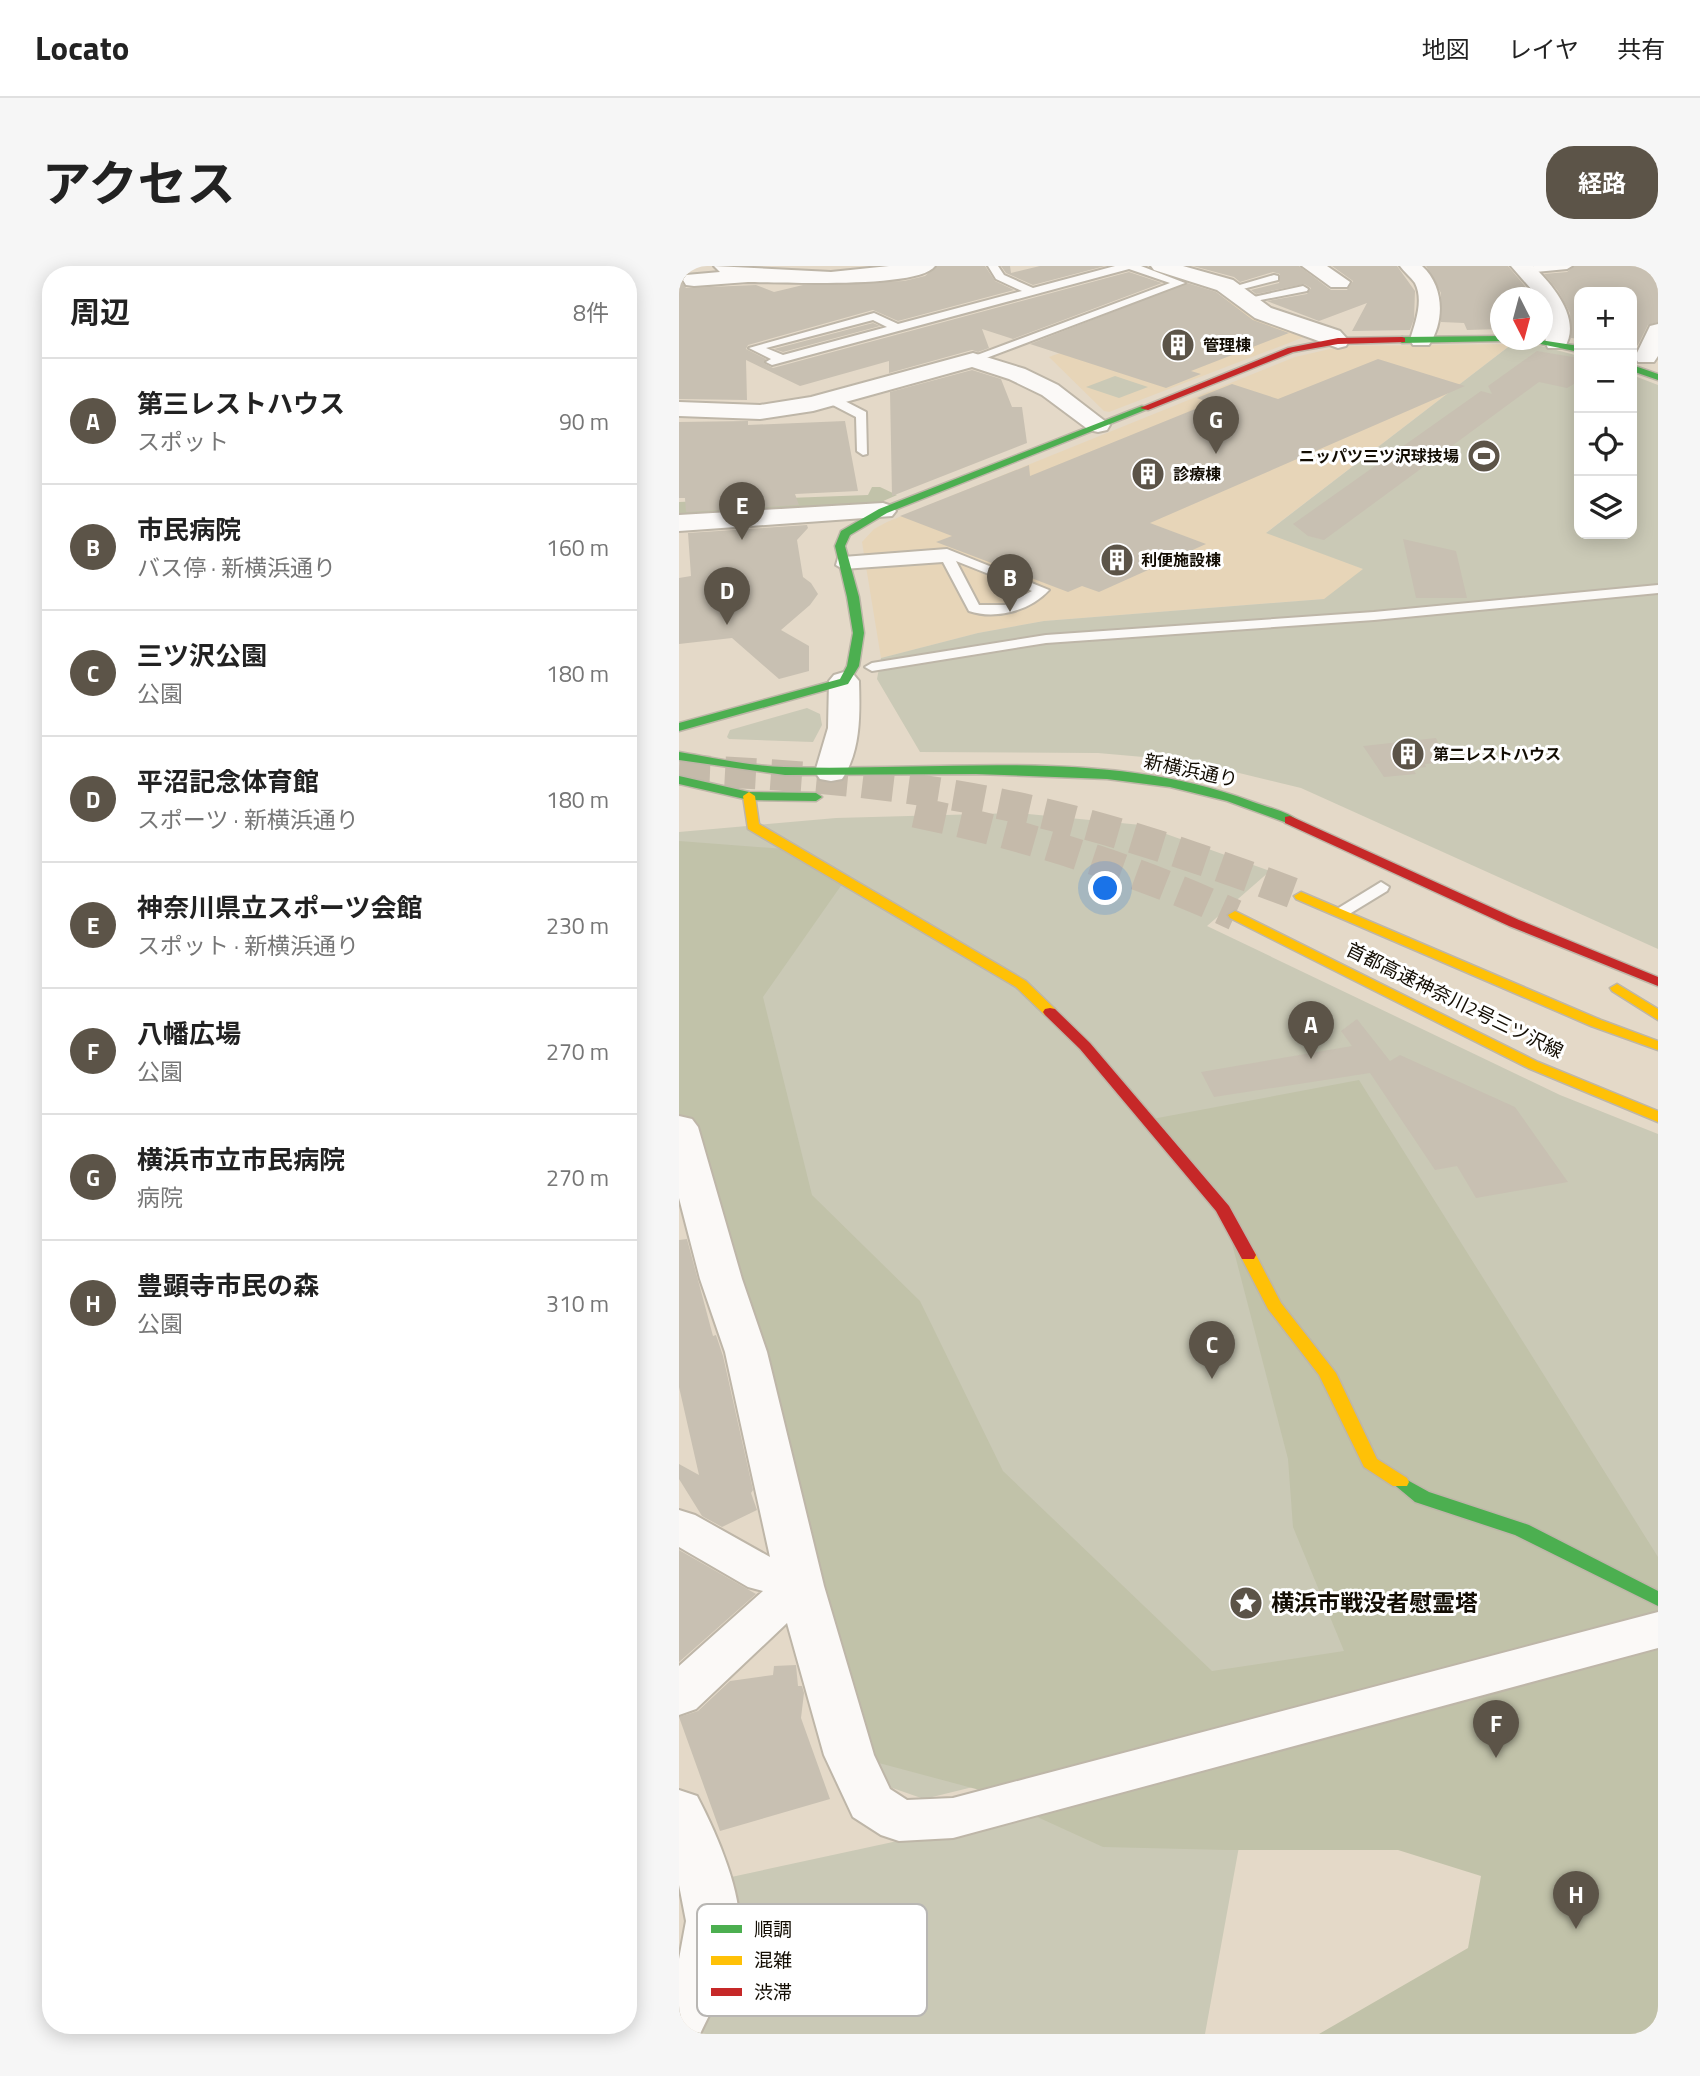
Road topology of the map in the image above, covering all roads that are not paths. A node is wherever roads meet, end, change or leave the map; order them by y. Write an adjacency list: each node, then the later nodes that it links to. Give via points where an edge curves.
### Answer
1 (724, 266): 10 (street)
2 (925, 266): 10 (street, via 831,278)
3 (993, 266): 15 (lane, via 1000,277)
4 (1129, 266): 15 (lane); 23 (lane, via 1180,283)
5 (1311, 266): 13 (street)
6 (1410, 266): 20 (street, via 1425,279 1431,296)
7 (1567, 266): 9 (lane)
8 (1172, 267): 16 (street)
9 (1523, 268): 19 (street, via 1549,294)
10 (748, 276): 12 (street)
11 (1274, 278): 16 (lane)
12 (694, 280)
13 (1339, 282)
14 (1303, 289): 16 (lane)
15 (1032, 292): 17 (lane)
16 (1238, 294): 22 (street, via 1263,313)
17 (897, 328): 17 (lane, via 874,316 755,348 777,361)
18 (1658, 331): 24 (street)
19 (1564, 339)
20 (1420, 340): 21 (main road); 22 (main road)
21 (1490, 340)
22 (1338, 341): 28 (main road, via 1291,350)
23 (973, 360): 26 (street); 28 (street, via 1050,390)
24 (1642, 360): 25 (main road)
25 (1658, 377)
26 (831, 398): 27 (street, via 760,412); 29 (lane, via 862,415)
27 (679, 408)
28 (1098, 425): 30 (main road)
29 (863, 451)
30 (883, 511): 31 (street); 32 (main road, via 845,533 840,546)
31 (679, 523)
32 (843, 563): 32 (lane, via 947,553 1042,590 998,611 983,612 974,608 945,558); 35 (main road, via 860,645 856,668)
33 (1658, 589): 34 (lane, via 1374,616 1046,639)
34 (872, 667)
35 (844, 681): 36 (main road); 39 (street, via 845,727)
36 (679, 727)
37 (679, 756): 39 (main road, 新横浜通り, via 781,771)
38 (679, 780): 40 (main road, 新横浜通り)
39 (831, 785): 40 (main road, 新横浜通り); 46 (main road, 新横浜通り, via 1058,771 1150,780 1214,793 1278,814 1514,923)
40 (749, 796): 54 (main road, via 753,826 1021,984 1085,1046 1223,1209 1274,1306 1328,1373 1370,1463 1422,1497 1522,1530)
41 (1357, 877): 42 (main road)
42 (1387, 889): 44 (lane)
43 (1301, 896): 44 (main road, 首都高速神奈川2号三ツ沢線)
44 (1340, 912): 49 (main road, 首都高速神奈川2号三ツ沢線, via 1596,1023)
45 (1404, 982): 50 (main road, 首都高速神奈川2号三ツ沢線, via 1238,913 1534,1065)
46 (1658, 982)
47 (1658, 1002): 48 (main road, via 1611,985)
48 (1658, 1016)
49 (1658, 1044)
50 (1658, 1117)
51 (679, 1133): 53 (street, via 746,1352)
52 (679, 1526): 53 (street, via 765,1575)
53 (799, 1580): 55 (street, via 849,1755 871,1803 899,1821 953,1818); 56 (street)
54 (1658, 1599)
55 (1658, 1630)
56 (679, 1696)
57 (679, 1810): 58 (street)
58 (708, 1904)
59 (697, 1984): 60 (street)
60 (679, 2019)

